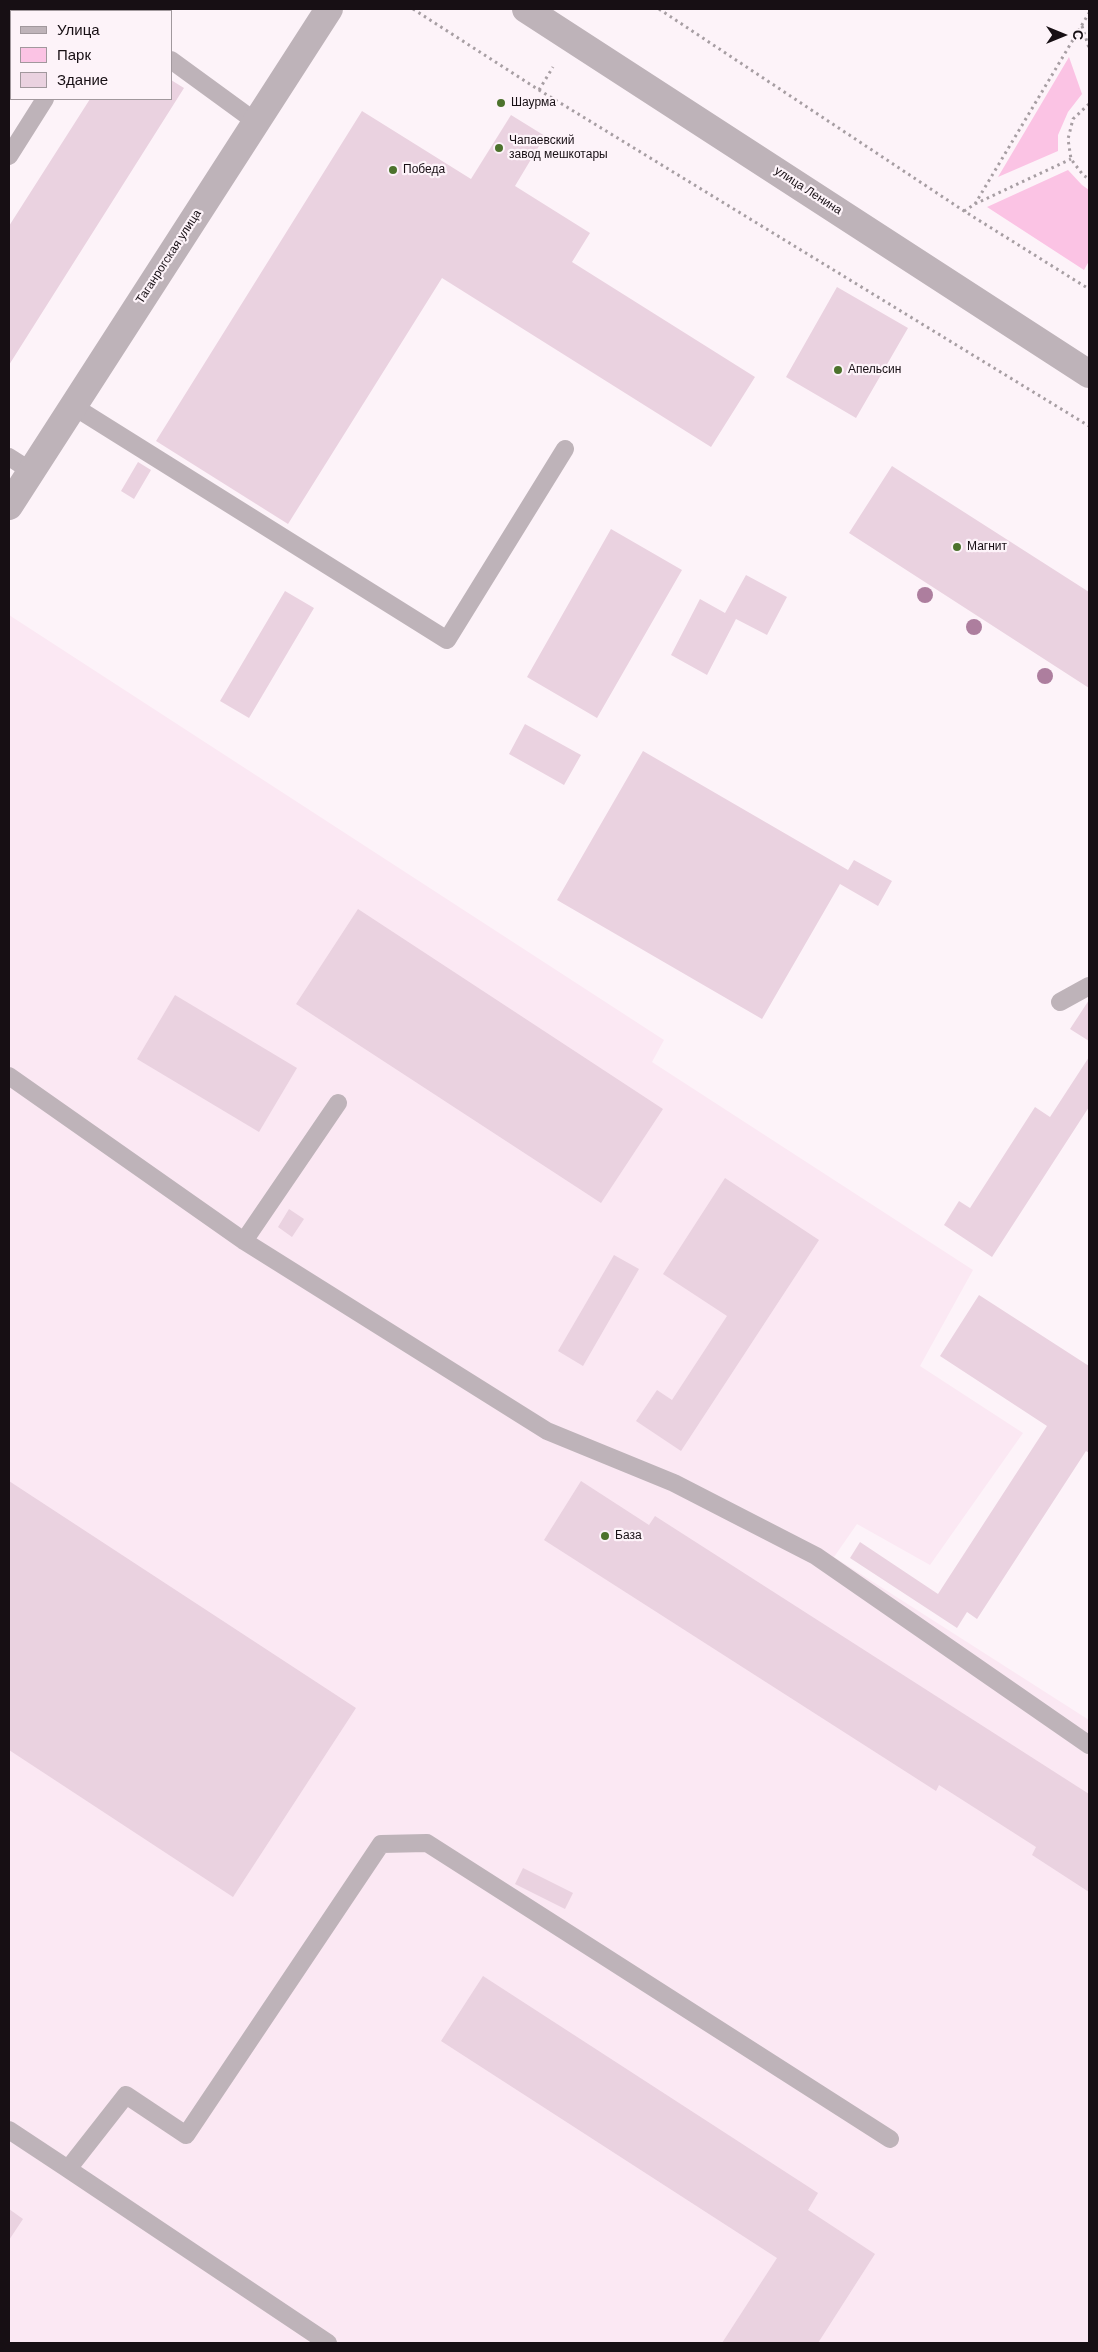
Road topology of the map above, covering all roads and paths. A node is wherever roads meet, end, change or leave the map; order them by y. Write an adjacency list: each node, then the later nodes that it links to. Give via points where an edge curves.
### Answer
1 (329, 9): 11 (street, Таганрогская улица)
2 (413, 9): 20 (path, via 547,95)
3 (526, 9): 18 (street, улица Ленина)
4 (659, 9): 16 (path)
5 (1089, 13): 6 (path)
6 (1082, 25): 7 (path); 15 (path)
7 (1089, 48)
8 (172, 61): 11 (lane)
9 (44, 100): 12 (lane)
10 (1089, 104): 13 (path, via 1073,120 1068,139)
11 (256, 122): 19 (street, Таганрогская улица)
12 (9, 156)
13 (1071, 158): 14 (path, via 1083,176); 15 (path)
14 (1089, 179)
15 (975, 204): 16 (path)
16 (964, 211): 17 (path)
17 (1089, 289)
18 (1089, 374)
19 (73, 406): 21 (lane, via 446,640); 22 (street, Таганрогская улица)
20 (1089, 426)
21 (565, 449)
22 (20, 464): 23 (street, Таганрогская улица)
23 (9, 506)
24 (1089, 986): 25 (lane)
25 (1060, 1002)
26 (9, 1076): 28 (lane)
27 (338, 1103): 28 (lane)
28 (244, 1240): 29 (lane, via 547,1431 674,1483 816,1556)
29 (1089, 1745)
30 (9, 2130): 32 (lane)
31 (890, 2139): 32 (lane, via 426,1843 381,1844 186,2135 126,2095)
32 (68, 2169): 33 (lane)
33 (328, 2343)

